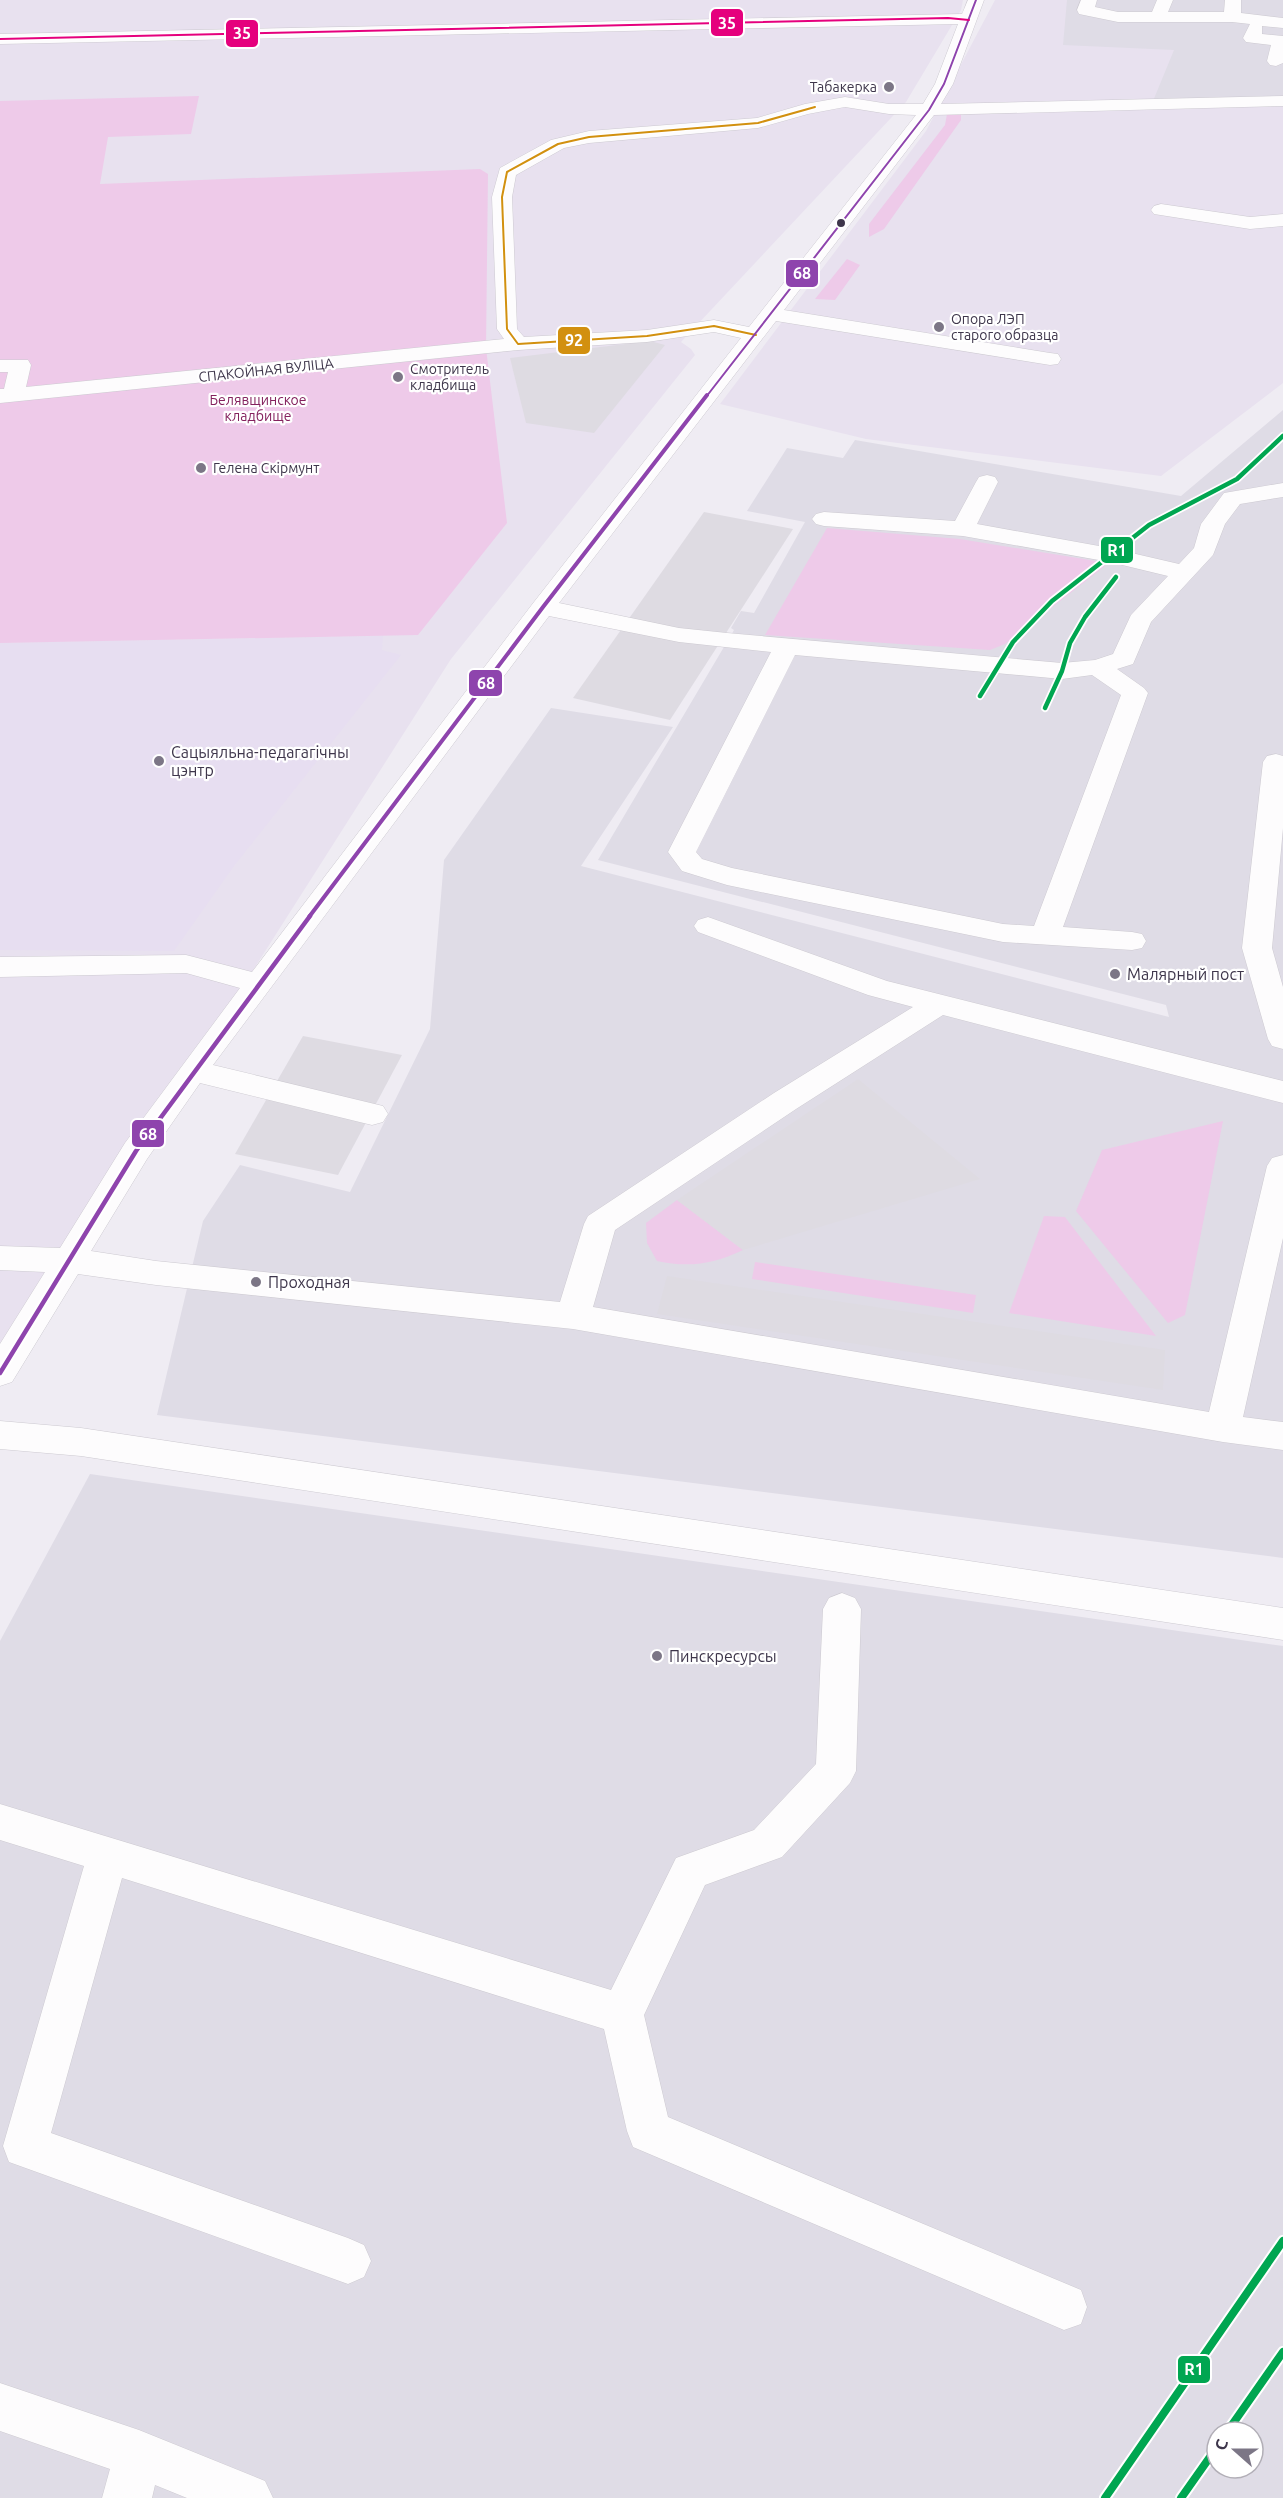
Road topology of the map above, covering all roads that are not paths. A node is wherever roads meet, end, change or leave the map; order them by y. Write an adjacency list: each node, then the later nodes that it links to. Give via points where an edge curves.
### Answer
1 (976, 0): 7 (street)
2 (1089, 0): 5 (street, via 1085,10 1118,17)
3 (1165, 0): 5 (street)
4 (1233, 0): 6 (street)
5 (1158, 17): 6 (street)
6 (1232, 17): 8 (street)
7 (969, 20): 10 (street); 13 (street, via 944,84)
8 (1257, 20): 9 (street); 11 (street, via 1252,38 1281,41)
9 (1283, 23)
10 (0, 39)
11 (1276, 61)
12 (1283, 101): 13 (street)
13 (929, 110): 16 (street); 17 (street, via 845,102 758,123 589,137 558,144 529,158 507,172 502,197 507,328)
14 (1161, 210): 15 (street, via 1250,223)
15 (1283, 220)
16 (763, 325): 17 (street, СПАКОЙНАЯ ВУЛІЦА); 18 (street, СПАКОЙНАЯ ВУЛІЦА); 26 (street)
17 (518, 344): 20 (street, СПАКОЙНАЯ ВУЛІЦА)
18 (1050, 359)
19 (0, 366): 20 (street, СПАКОЙНАЯ ВУЛІЦА, via 20,365)
20 (7, 396)
21 (987, 482): 24 (street)
22 (1283, 490): 25 (street, via 1232,498 1213,524 1205,550)
23 (824, 519): 24 (street)
24 (963, 529): 25 (street)
25 (1183, 572): 28 (street, via 1140,620 1124,659)
26 (543, 607): 27 (street, via 679,635); 34 (street)
27 (787, 646): 28 (street, via 1062,671); 31 (street, via 682,852 692,865 727,876 1003,933)
28 (1097, 667): 31 (street, via 1135,693)
29 (1276, 762): 36 (street, via 1257,948)
30 (708, 926): 35 (street, via 878,988)
31 (1046, 936): 32 (street)
32 (1132, 941)
33 (0, 967): 34 (street, via 186,964)
34 (259, 983): 37 (street)
35 (937, 1005): 38 (street); 43 (street, via 600,1224)
36 (1283, 1039)
37 (192, 1071): 39 (street); 42 (street)
38 (1283, 1092)
39 (372, 1114)
40 (1283, 1166): 45 (street)
41 (0, 1258): 42 (street)
42 (67, 1260): 43 (street, via 156,1273); 44 (street)
43 (573, 1316): 45 (street)
44 (0, 1373)
45 (1223, 1428): 47 (street)
46 (0, 1435): 49 (street, via 81,1442)
47 (1283, 1436)
48 (842, 1609): 52 (street, via 836,1771 768,1844 691,1871)
49 (1283, 1624)
50 (0, 1822): 51 (street)
51 (108, 1855): 52 (street); 53 (street, via 25,2146)
52 (622, 2014): 54 (street, via 649,2131)
53 (348, 2261)
54 (1064, 2307)
55 (0, 2407): 56 (street)
56 (133, 2476): 57 (street)
57 (248, 2498)

